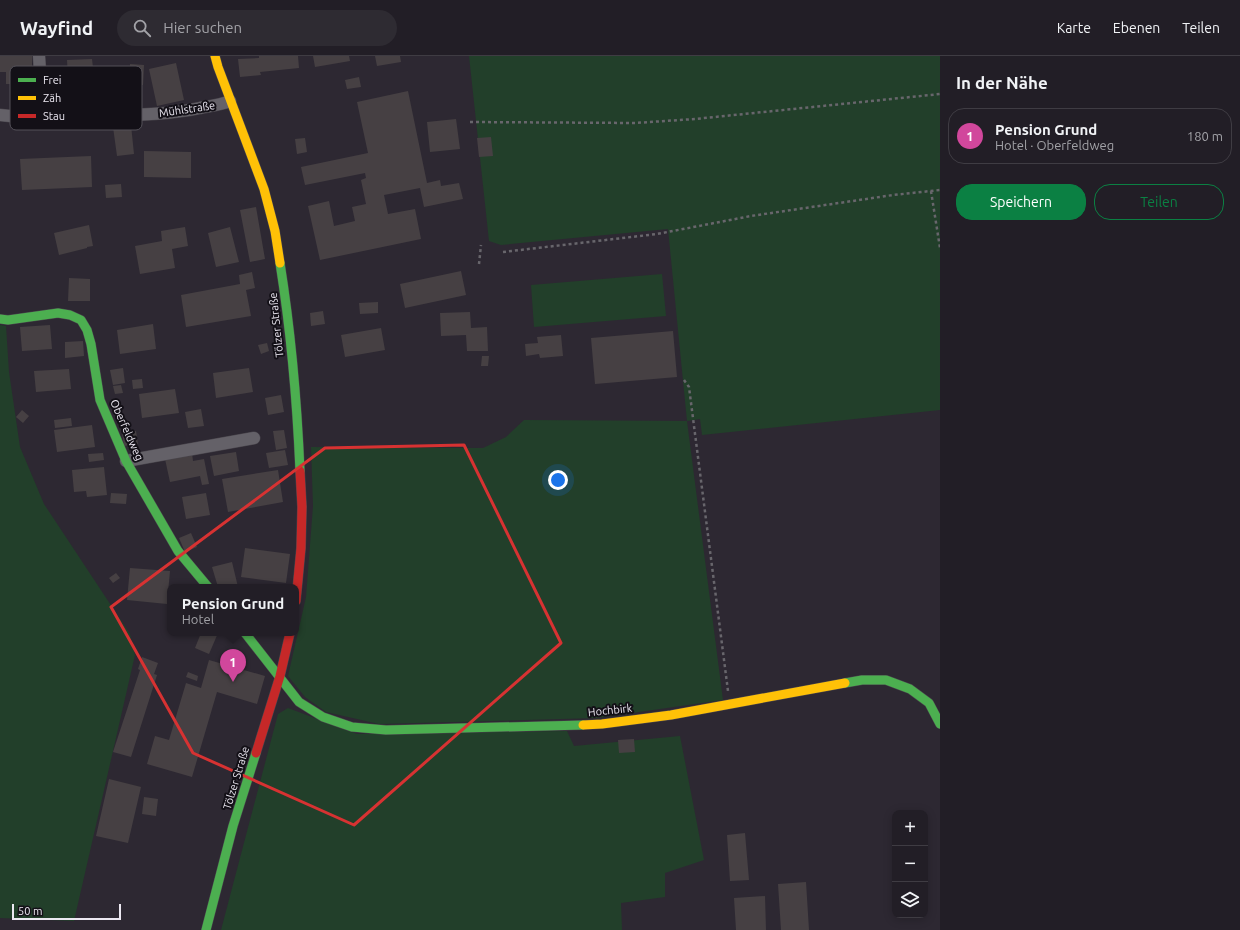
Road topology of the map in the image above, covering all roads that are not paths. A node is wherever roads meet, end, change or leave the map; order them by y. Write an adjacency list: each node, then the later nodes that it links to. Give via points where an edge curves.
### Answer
1 (39, 56): 3 (street)
2 (215, 56): 4 (street, Tölzer Straße)
3 (40, 66)
4 (230, 100): 6 (street, Mühlstraße, via 179,113); 12 (street, Tölzer Straße, via 264,189 275,231 286,300 297,409 302,507 302,548)
5 (0, 115): 7 (street, Mühlstraße)
6 (142, 115)
7 (10, 116)
8 (0, 319): 10 (street, Oberfeldweg, via 58,314 70,315 81,320 91,344 100,400)
9 (254, 438): 10 (street)
10 (126, 461): 11 (street, Oberfeldweg, via 178,551)
11 (206, 584)
12 (298, 584)
13 (247, 636): 15 (street)
14 (289, 636): 15 (street, Tölzer Straße)
15 (280, 676): 16 (street, Hochbirk, via 299,702 323,717 352,727 386,730 602,724 671,715 862,680 886,680 910,689 929,704); 17 (street, Tölzer Straße, via 233,826)
16 (940, 724)
17 (206, 930)

